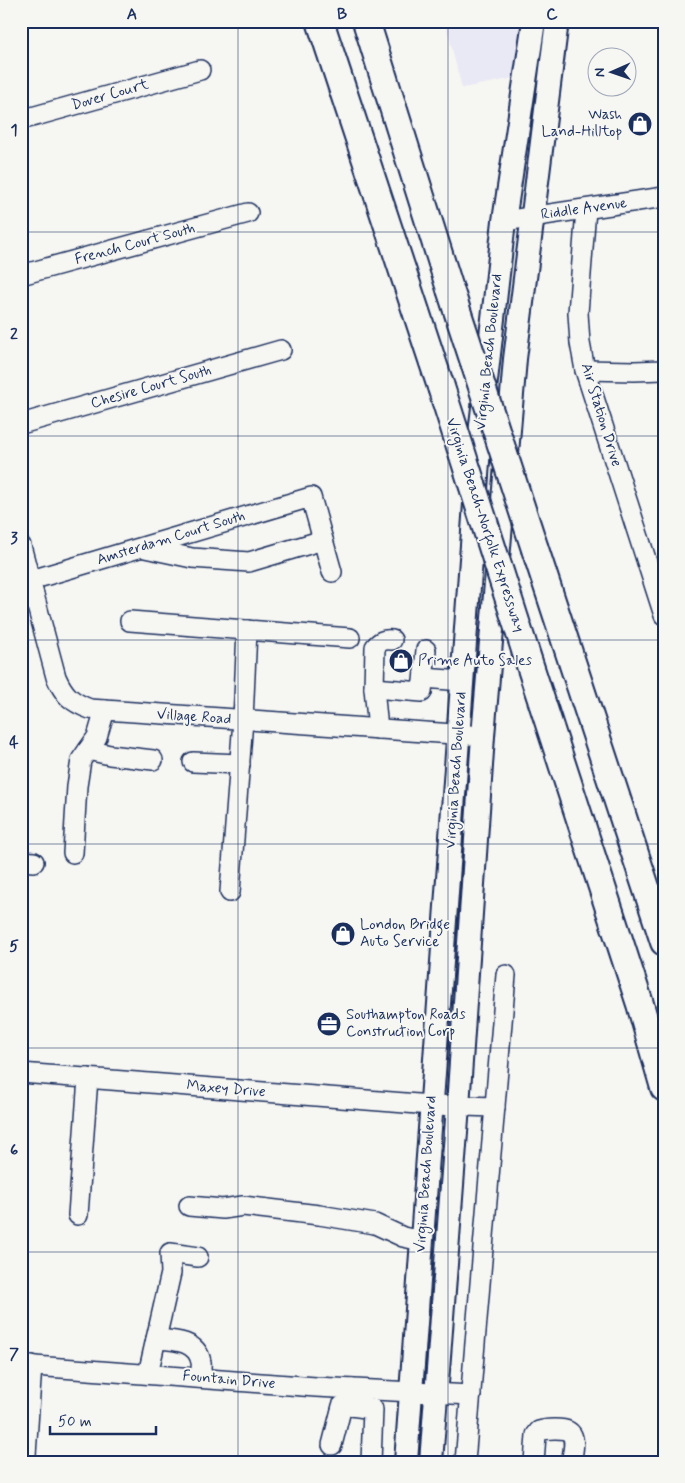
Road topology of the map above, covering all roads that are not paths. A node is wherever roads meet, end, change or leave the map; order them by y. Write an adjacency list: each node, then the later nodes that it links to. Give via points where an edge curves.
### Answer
1 (320, 21): 46 (highway, Virginia Beach-Norfolk Expressway, bridge, via 640,1004)
2 (366, 21): 42 (highway, bridge, via 450,289)
3 (534, 21): 11 (main road, Virginia Beach Boulevard)
4 (557, 21): 10 (main road, Virginia Beach Boulevard)
5 (200, 70): 6 (street, Dover Court)
6 (21, 120)
7 (664, 197): 8 (street, Riddle Avenue)
8 (586, 209): 10 (street, Riddle Avenue); 14 (street, Air Station Drive, via 578,313)
9 (248, 213): 12 (street, French Court South)
10 (532, 216): 11 (street, Riddle Avenue); 35 (main road, Virginia Beach Boulevard, via 515,359)
11 (504, 221): 29 (main road, Virginia Beach Boulevard, via 480,434)
12 (21, 275)
13 (281, 350): 16 (street, Chesire Court South)
14 (585, 370): 15 (street); 22 (street, Air Station Drive)
15 (664, 370)
16 (21, 424)
17 (323, 540): 19 (street, via 249,562 192,558); 19 (street, Amsterdam Court South, via 311,497); 20 (street)
18 (21, 546): 21 (street, Village Road)
19 (141, 547): 21 (street, Amsterdam Court South)
20 (332, 572)
21 (26, 581): 31 (street, Village Road, via 61,688 78,705)
22 (664, 615)
23 (130, 621): 24 (street)
24 (247, 630): 25 (street); 32 (street)
25 (350, 638)
26 (392, 640): 30 (street, via 379,642 375,647)
27 (426, 650): 28 (street)
28 (424, 678): 29 (street); 30 (street, via 422,692)
29 (462, 681): 34 (main road, Virginia Beach Boulevard)
30 (374, 688): 33 (street)
31 (105, 710): 32 (street, Village Road); 36 (street, via 98,737)
32 (243, 720): 33 (street, Village Road); 39 (street)
33 (378, 729): 34 (street, Village Road)
34 (459, 734): 35 (street, Village Road); 47 (main road, Virginia Beach Boulevard)
35 (483, 736): 48 (main road, Virginia Beach Boulevard)
36 (88, 750): 37 (street); 40 (street, via 81,760 77,786)
37 (153, 760)
38 (193, 762): 39 (street)
39 (240, 764): 41 (street)
40 (73, 853)
41 (230, 892)
42 (664, 942)
43 (506, 975): 49 (street)
44 (21, 1073): 45 (street, Maxey Drive)
45 (88, 1078): 47 (street, Maxey Drive); 51 (street)
46 (664, 1088)
47 (431, 1105): 48 (street, Maxey Drive); 52 (main road, Virginia Beach Boulevard)
48 (458, 1106): 49 (street, Maxey Drive); 59 (main road, Virginia Beach Boulevard)
49 (495, 1107): 60 (street)
50 (189, 1206): 52 (street, via 223,1209 243,1206 319,1215 375,1224 403,1237)
51 (78, 1215)
52 (422, 1241): 58 (main road, Virginia Beach Boulevard)
53 (198, 1257): 54 (street, via 170,1253 171,1273)
54 (156, 1338): 56 (street); 57 (street, via 177,1340 196,1350 201,1362)
55 (27, 1365): 56 (street, Fountain Drive); 63 (street)
56 (148, 1374): 57 (street, Fountain Drive)
57 (200, 1378): 61 (street, Fountain Drive)
58 (411, 1392): 59 (street, Fountain Drive); 61 (street, Fountain Drive); 65 (main road, Virginia Beach Boulevard)
59 (437, 1393): 60 (street, Fountain Drive); 66 (main road, Virginia Beach Boulevard)
60 (471, 1395): 67 (street)
61 (352, 1398): 62 (street, via 342,1406); 64 (street, via 373,1409)
62 (332, 1445)
63 (26, 1456)
64 (371, 1462)
65 (406, 1462)
66 (431, 1462)
67 (465, 1462)
68 (534, 1462): 69 (street, via 536,1435 544,1429 569,1431 572,1436)
69 (571, 1462)

